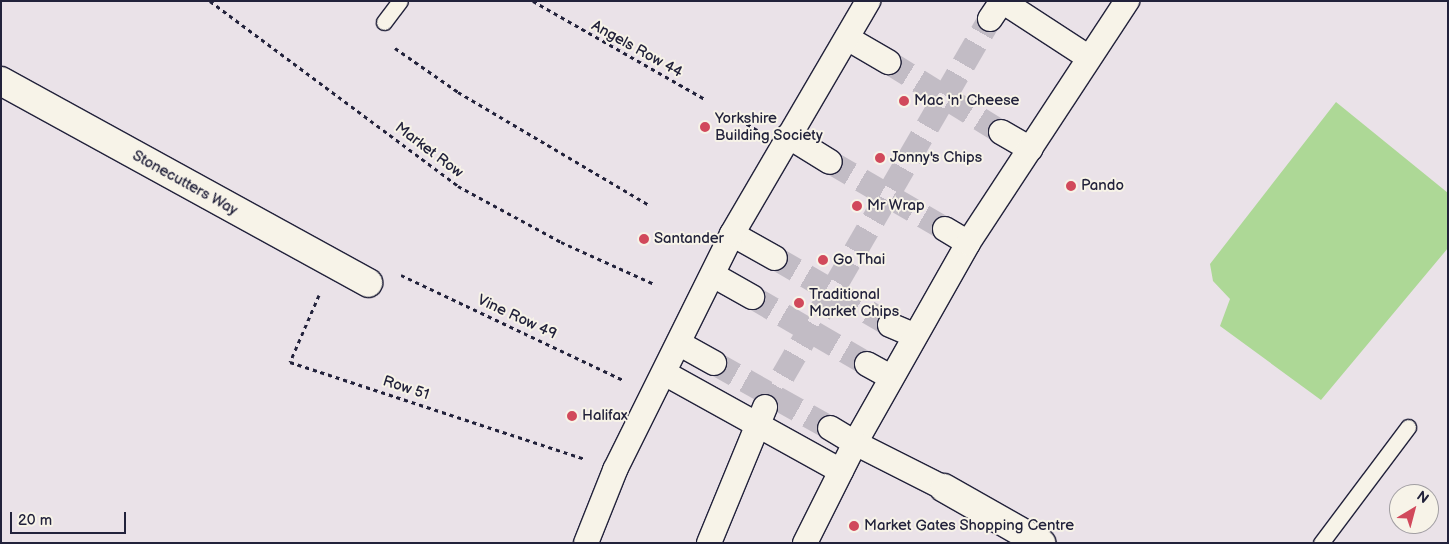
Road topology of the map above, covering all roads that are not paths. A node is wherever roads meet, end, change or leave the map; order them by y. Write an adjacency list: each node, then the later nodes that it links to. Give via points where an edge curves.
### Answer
1 (400, 1): 5 (lane)
2 (868, 1): 6 (street)
3 (1127, 1): 7 (street)
4 (998, 7): 7 (street)
5 (384, 22)
6 (846, 38): 8 (street); 11 (street)
7 (1088, 57): 12 (street)
8 (888, 62)
9 (1, 81): 19 (street, Stonecutters Way)
10 (1001, 132): 12 (street)
11 (788, 136): 13 (street); 15 (street)
12 (1031, 149): 16 (street)
13 (830, 162)
14 (945, 229): 16 (street)
15 (732, 234): 17 (street); 18 (street)
16 (968, 243): 22 (street)
17 (774, 258)
18 (713, 275): 20 (street); 23 (street)
19 (368, 283)
20 (752, 297)
21 (890, 324): 22 (street)
22 (913, 335): 26 (street)
23 (680, 344): 24 (street); 27 (street)
24 (714, 364)
25 (867, 364): 26 (street)
26 (890, 377): 31 (street)
27 (660, 384): 28 (street); 34 (street, via 615,470)
28 (761, 415): 32 (street); 35 (street)
29 (1408, 426): 38 (lane)
30 (830, 428): 31 (street)
31 (855, 443): 32 (street); 33 (street)
32 (841, 471): 36 (street)
33 (944, 488): 37 (street)
34 (586, 543)
35 (709, 543)
36 (805, 543)
37 (1041, 543)
38 (1321, 543)

